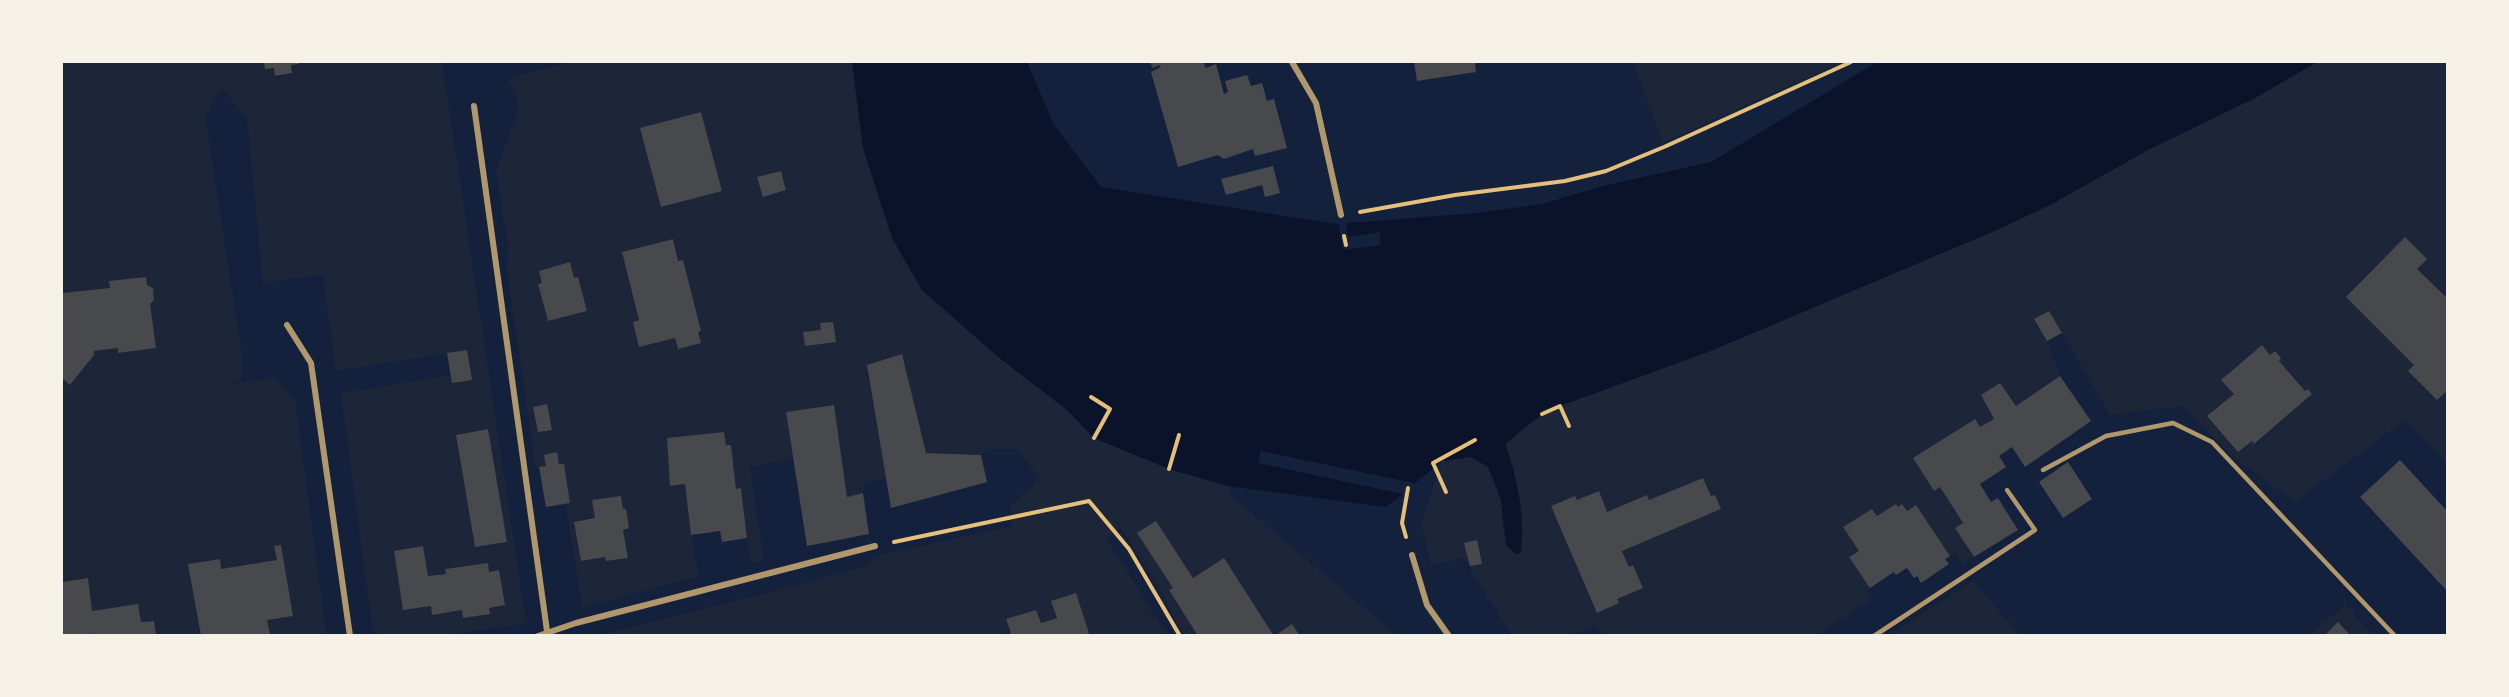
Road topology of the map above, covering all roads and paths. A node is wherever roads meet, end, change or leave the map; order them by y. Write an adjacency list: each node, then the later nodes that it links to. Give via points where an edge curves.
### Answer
1 (1292, 62): 4 (street, via 1316,103)
2 (1851, 62): 4 (path, via 1606,171 1565,181)
3 (474, 106): 20 (street)
4 (1341, 215)
5 (287, 326): 21 (street, via 310,363)
6 (1090, 397): 10 (path, via 1110,409)
7 (1542, 414): 8 (path, via 1560,406)
8 (1569, 426)
9 (1179, 435): 12 (path)
10 (1094, 438)
11 (1475, 440): 16 (path, via 1433,463)
12 (1169, 468)
13 (2043, 470): 26 (lane, via 2106,436 2173,423 2212,442)
14 (1408, 488): 17 (path)
15 (2007, 490): 25 (lane, via 2035,530)
16 (1446, 492)
17 (1402, 524)
18 (875, 546): 20 (street); 23 (path, via 1089,501 1129,549)
19 (1412, 555): 24 (street, via 1427,605)
20 (547, 631): 22 (street)
21 (350, 636)
22 (538, 636)
23 (1180, 636)
24 (1449, 636)
25 (1874, 636)
26 (2395, 636)

